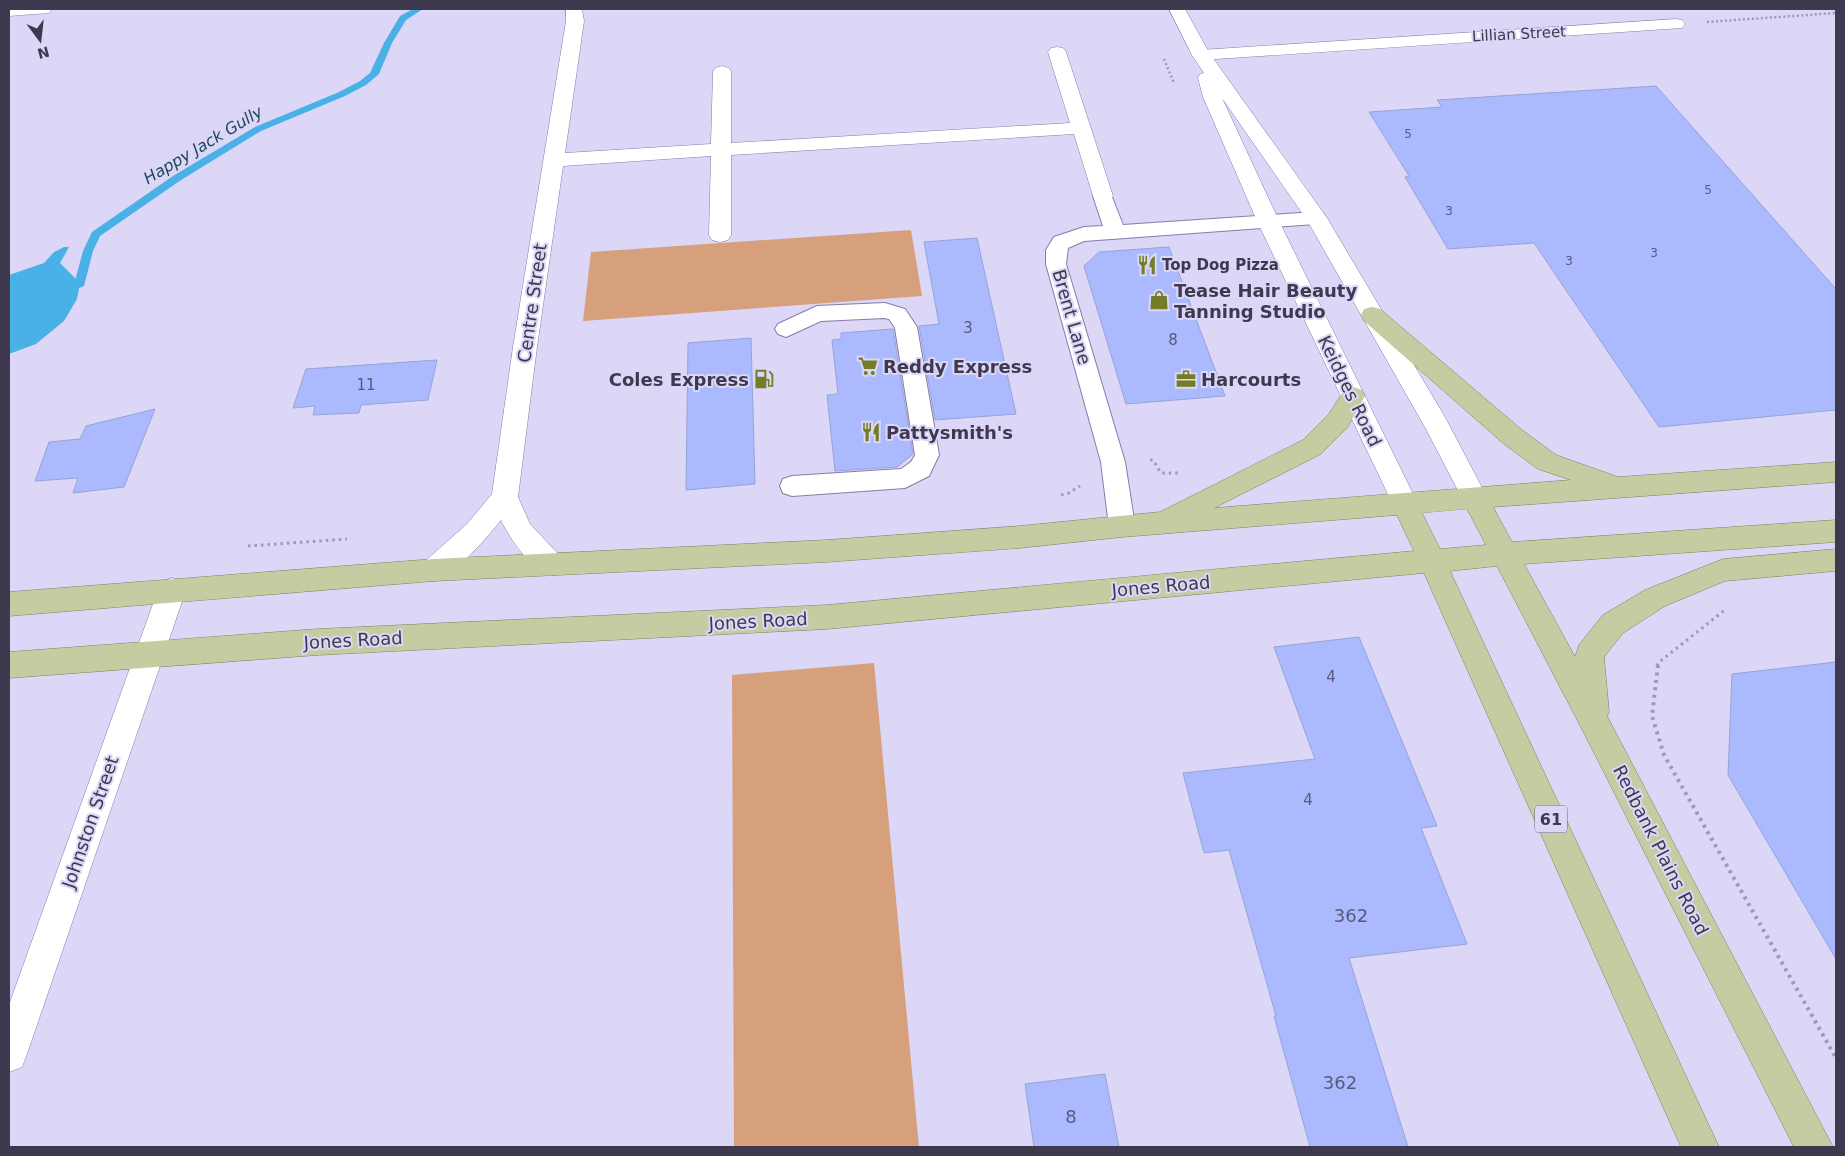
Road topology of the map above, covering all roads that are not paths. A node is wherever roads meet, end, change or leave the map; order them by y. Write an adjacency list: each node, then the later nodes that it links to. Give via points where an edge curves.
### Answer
1 (43, 9): 4 (street)
2 (574, 9): 11 (street, Centre Street, via 575,21)
3 (1177, 9): 6 (street, Keidges Road)
4 (9, 10)
5 (1676, 24): 6 (street, Lillian Street)
6 (1196, 47): 13 (street, Keidges Road); 14 (street, Keidges Road, via 1212,98)
7 (1057, 52): 9 (street)
8 (722, 72): 10 (street)
9 (1082, 128): 10 (street); 12 (street)
10 (721, 150): 11 (street); 16 (street)
11 (553, 160): 23 (street, Centre Street)
12 (1103, 196): 15 (lane)
13 (1316, 218): 14 (lane, Brent Lane); 17 (street, Keidges Road)
14 (1268, 221): 15 (lane, Brent Lane); 19 (street, Keidges Road)
15 (1115, 232): 27 (lane, Brent Lane, via 1069,238 1060,242 1055,250 1056,264 1113,462)
16 (720, 235)
17 (1372, 315): 22 (main road, via 1513,437 1547,462); 24 (street, Keidges Road)
18 (786, 328): 21 (lane, via 817,314 885,310 897,314 906,327 927,456 920,469 905,478)
19 (1353, 396): 25 (street, Keidges Road); 26 (main road, via 1338,421 1312,447)
20 (1836, 472): 22 (main road)
21 (792, 486)
22 (1619, 486): 24 (main road)
23 (505, 497): 32 (street, via 519,530); 33 (street, via 476,532)
24 (1475, 498): 25 (main road); 29 (main road, Redbank Plains Road)
25 (1405, 504): 26 (main road); 31 (main road, Keidges Road / 61)
26 (1158, 524): 27 (main road)
27 (1122, 526): 32 (main road, via 827,551)
28 (1836, 532): 29 (main road)
29 (1505, 554): 31 (main road, Jones Road); 38 (main road, Redbank Plains Road)
30 (1836, 560): 38 (main road, via 1723,570 1655,598 1613,624 1589,654)
31 (1433, 561): 36 (main road, Jones Road, via 827,617 318,642); 40 (main road, 61)
32 (551, 565): 33 (main road)
33 (434, 570): 34 (main road)
34 (172, 590): 35 (main road); 36 (street, Johnston Street)
35 (9, 604)
36 (150, 655): 37 (main road, Jones Road); 39 (street, Johnston Street)
37 (9, 665)
38 (1595, 723): 41 (main road, Redbank Plains Road)
39 (9, 1054)
40 (1700, 1147)
41 (1814, 1147)

